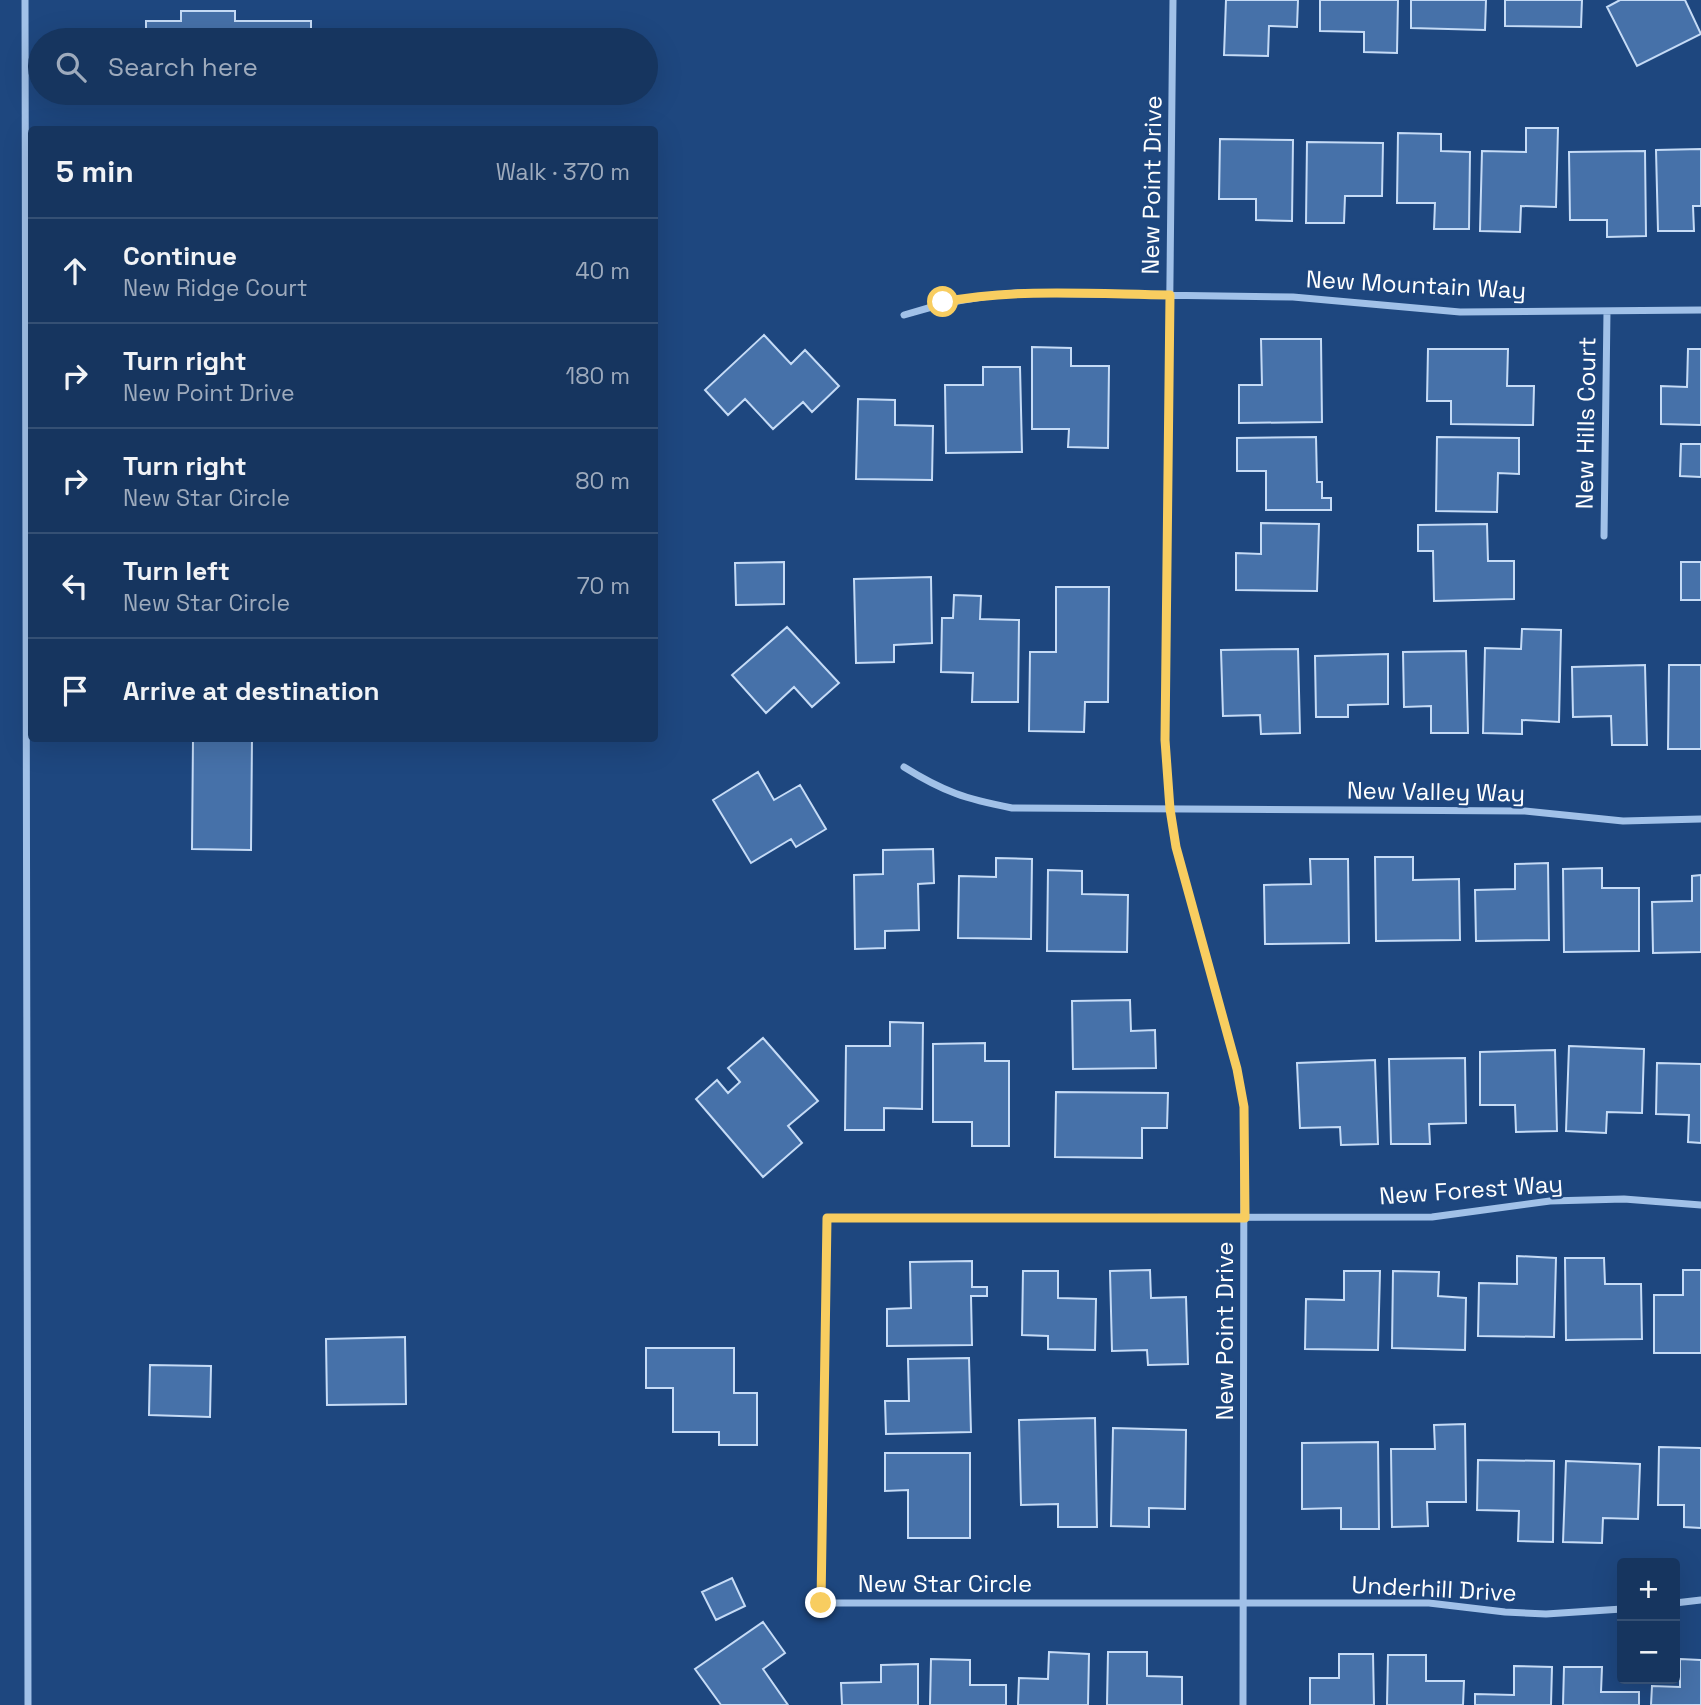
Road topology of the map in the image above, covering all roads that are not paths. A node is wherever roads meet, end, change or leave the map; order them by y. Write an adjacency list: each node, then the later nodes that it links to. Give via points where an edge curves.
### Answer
1 (25, 0): 17 (street)
2 (1173, 0): 3 (street, New Point Drive)
3 (1170, 295): 5 (street, New Mountain Way, via 1293,297 1460,312); 6 (street, New Mountain Way, via 979,295); 9 (street, New Point Drive, via 1165,740)
4 (1701, 310): 5 (street, New Mountain Way)
5 (1607, 311): 7 (street, New Hills Court)
6 (904, 315)
7 (1604, 536)
8 (904, 767): 9 (street, New Valley Way, via 937,788 1012,808)
9 (1170, 809): 10 (street, New Valley Way, via 1525,811 1623,821); 12 (street, New Point Drive, via 1244,1107)
10 (1701, 820)
11 (1701, 1205): 12 (street, New Forest Way, via 1624,1199 1550,1201 1432,1216)
12 (1245, 1218): 14 (street, New Point Drive); 14 (street, New Star Circle, via 827,1218 821,1603)
13 (1701, 1600): 15 (street)
14 (1244, 1602): 16 (street, Underhill Drive, via 1429,1603 1546,1614); 18 (street, New Point Drive)
15 (1680, 1602)
16 (1617, 1609)
17 (28, 1705)
18 (1243, 1705)

